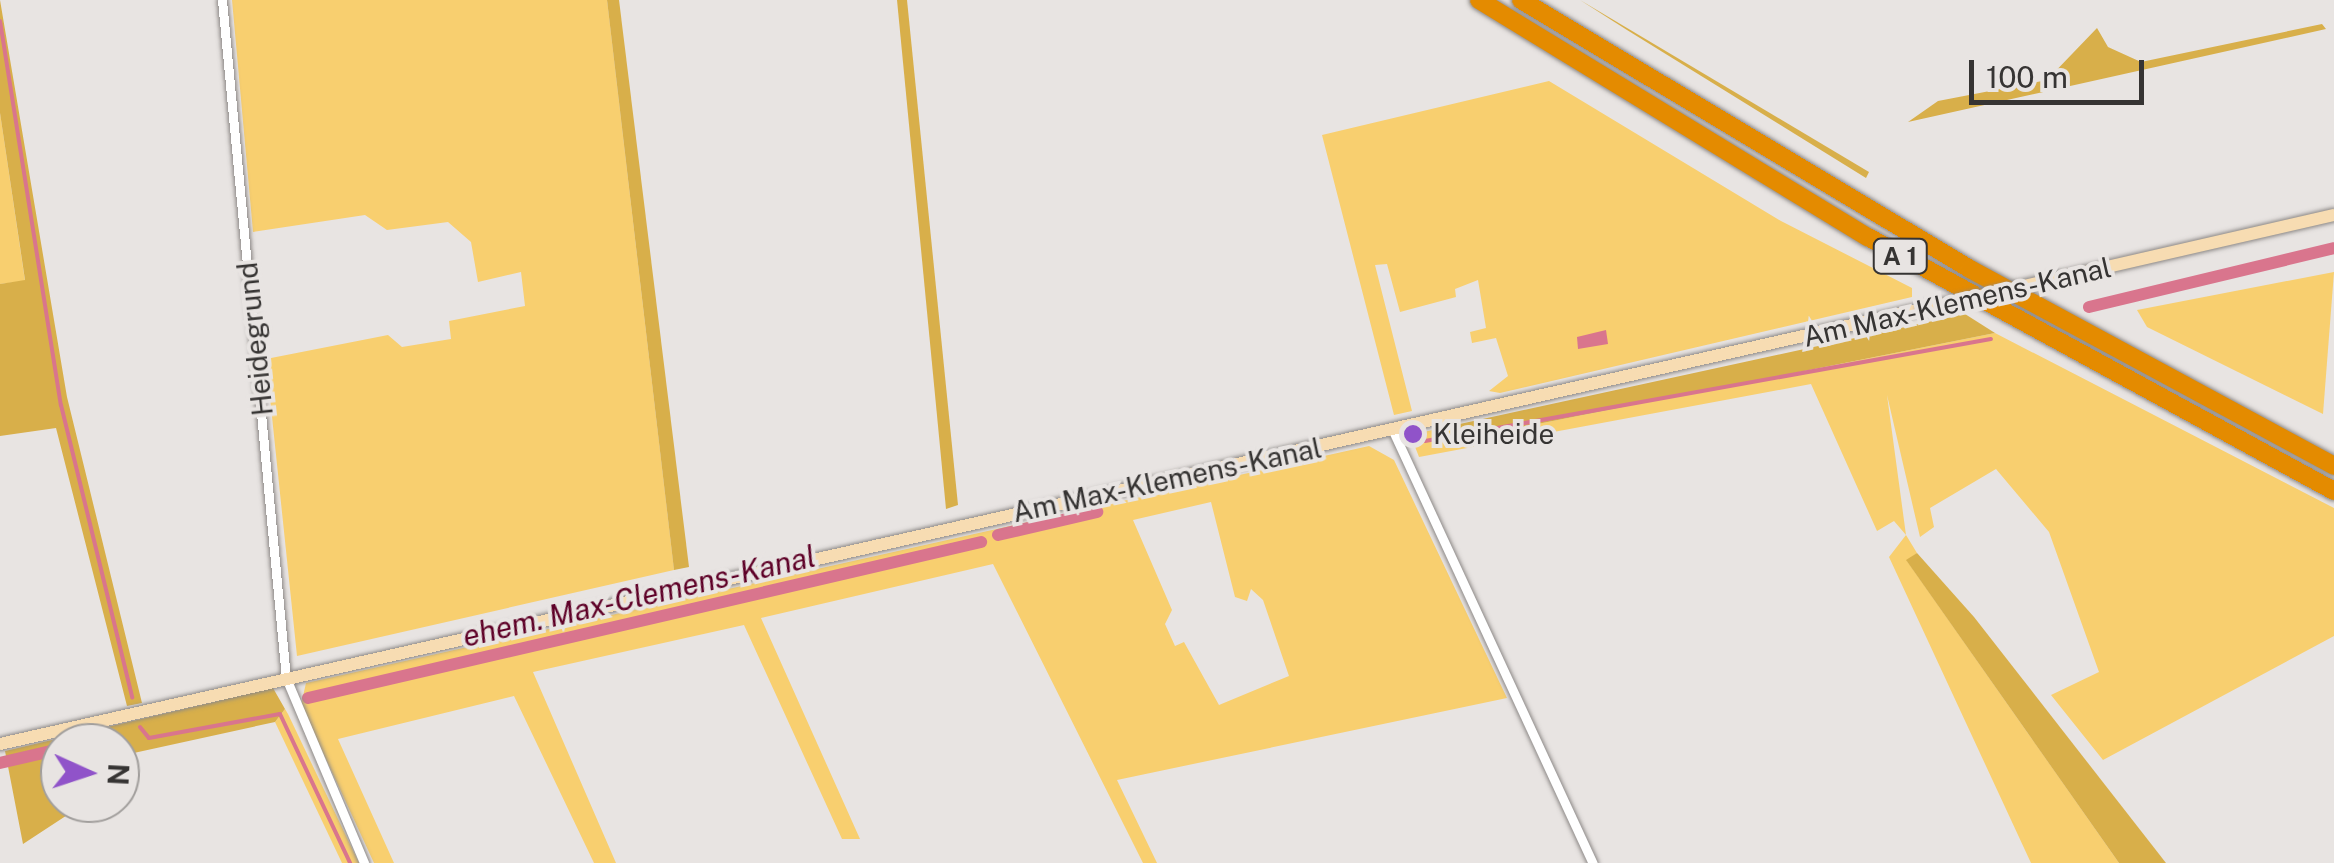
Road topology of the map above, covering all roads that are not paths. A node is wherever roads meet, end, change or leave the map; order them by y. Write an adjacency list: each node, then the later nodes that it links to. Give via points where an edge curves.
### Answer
1 (222, 0): 8 (street, Heidegrund)
2 (1479, 0): 7 (highway, A 1, via 1868,238)
3 (1521, 0): 6 (highway, A 1, via 1925,243)
4 (2334, 215): 5 (main road, Am Max-Klemens-Kanal, bridge)
5 (1393, 431): 8 (main road, Am Max-Klemens-Kanal); 11 (street)
6 (2334, 466)
7 (2334, 491)
8 (286, 678): 9 (main road, Am Max-Klemens-Kanal); 10 (street, Heidegrund)
9 (0, 744)
10 (364, 863)
11 (1593, 863)

